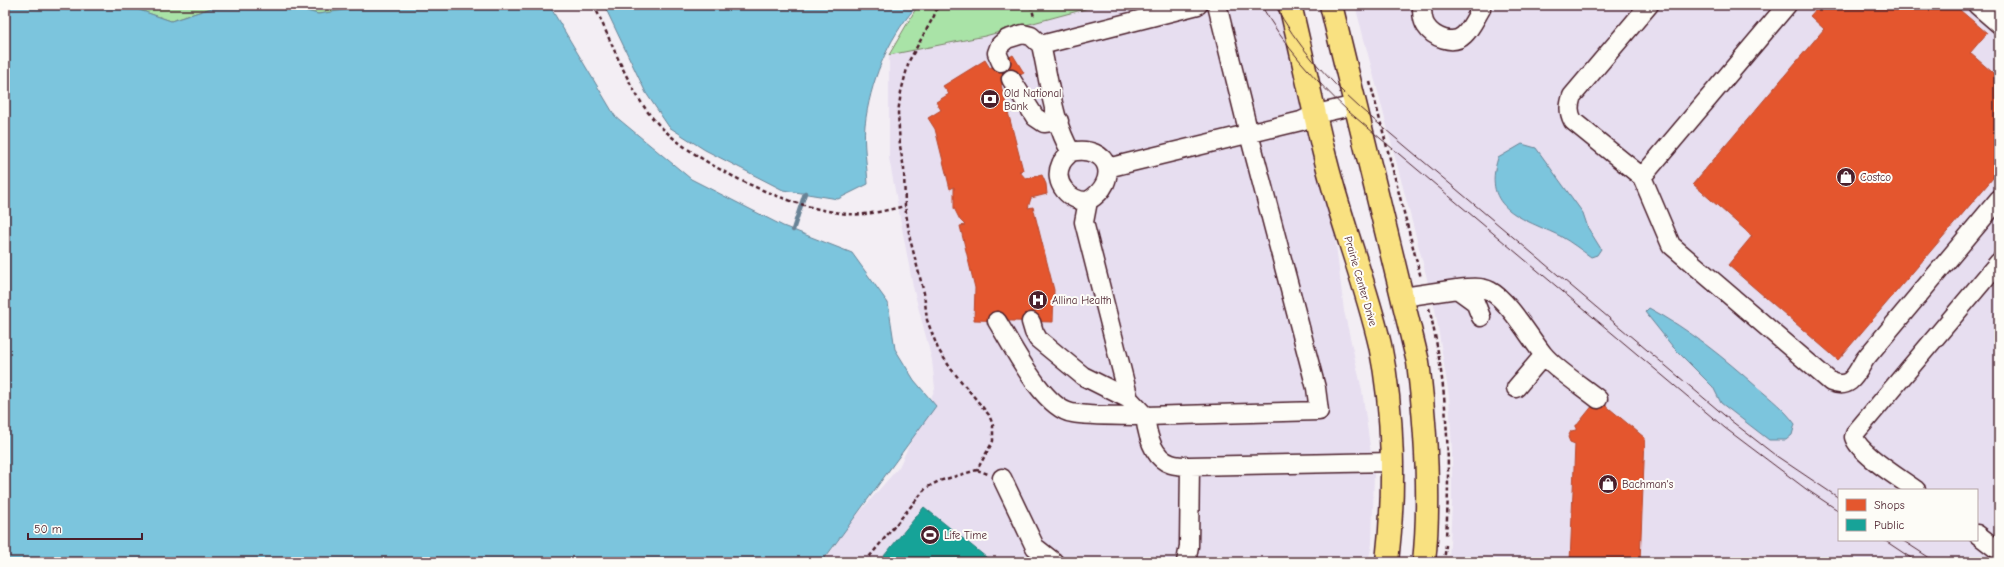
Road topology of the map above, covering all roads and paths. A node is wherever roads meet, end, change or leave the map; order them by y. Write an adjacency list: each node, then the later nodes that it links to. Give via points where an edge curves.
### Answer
1 (594, 5): 27 (path, via 645,108 675,139 717,168 772,195 821,210 849,214)
2 (938, 5): 27 (path, via 909,61 901,92 898,113)
3 (1031, 5): 13 (path)
4 (1198, 5): 15 (lane)
5 (1217, 5): 21 (lane)
6 (1290, 5): 19 (main road, Prairie Center Drive)
7 (1331, 5): 18 (main road)
8 (1422, 5): 9 (lane, via 1426,26 1441,38 1450,40 1464,35 1481,9)
9 (1480, 5)
10 (1649, 5): 24 (lane, via 1577,90 1569,104 1569,113 1573,121)
11 (1787, 5): 24 (lane)
12 (1977, 5): 14 (lane)
13 (1034, 17)
14 (1999, 24)
15 (1041, 45): 16 (lane, via 1023,34 1008,39 1000,45 997,53); 20 (lane)
16 (1001, 62)
17 (1011, 79): 20 (lane, via 1035,117 1044,123)
18 (1356, 105): 19 (lane); 30 (main road)
19 (1316, 114): 21 (lane, via 1301,121); 39 (main road, Prairie Center Drive, via 1324,153 1380,345 1388,402)
20 (1058, 121): 22 (lane)
21 (1249, 134): 23 (lane); 38 (lane, via 1316,388 1319,411)
22 (1071, 152): 23 (lane, via 1081,150 1098,154); 26 (lane, via 1060,165 1059,180 1068,194)
23 (1108, 168): 26 (lane, via 1107,182 1103,189)
24 (1642, 177): 25 (lane, via 1671,245 1831,382 1839,385 1847,384 1855,376 1865,359)
25 (1999, 199)
26 (1088, 201): 36 (lane, via 1084,222)
27 (905, 206): 45 (path, via 910,239 924,293 927,320 938,349 951,369 989,415 993,425 994,441 977,470 939,481 926,488)
28 (1999, 262): 42 (lane, via 1854,437 1856,443 1882,467)
29 (1457, 289): 30 (lane); 31 (lane, via 1475,302); 34 (lane, via 1480,288 1497,295)
30 (1402, 298): 49 (main road, via 1418,362 1426,422)
31 (1481, 317)
32 (997, 321): 38 (lane, via 1041,392 1054,406 1071,413)
33 (1031, 322): 36 (lane, via 1038,339 1083,376)
34 (1544, 355): 35 (lane); 37 (lane)
35 (1516, 388)
36 (1129, 399): 38 (lane)
37 (1598, 399)
38 (1145, 416): 40 (lane, via 1148,437 1156,452 1170,464)
39 (1392, 462): 40 (lane); 48 (main road, Prairie Center Drive, via 1392,514)
40 (1190, 466): 47 (lane, via 1189,546)
41 (1002, 478): 46 (lane, via 1035,547)
42 (1915, 489)
43 (1978, 535): 44 (lane)
44 (1999, 552)
45 (865, 562)
46 (1054, 562)
47 (1186, 562)
48 (1387, 562)
49 (1424, 562)

